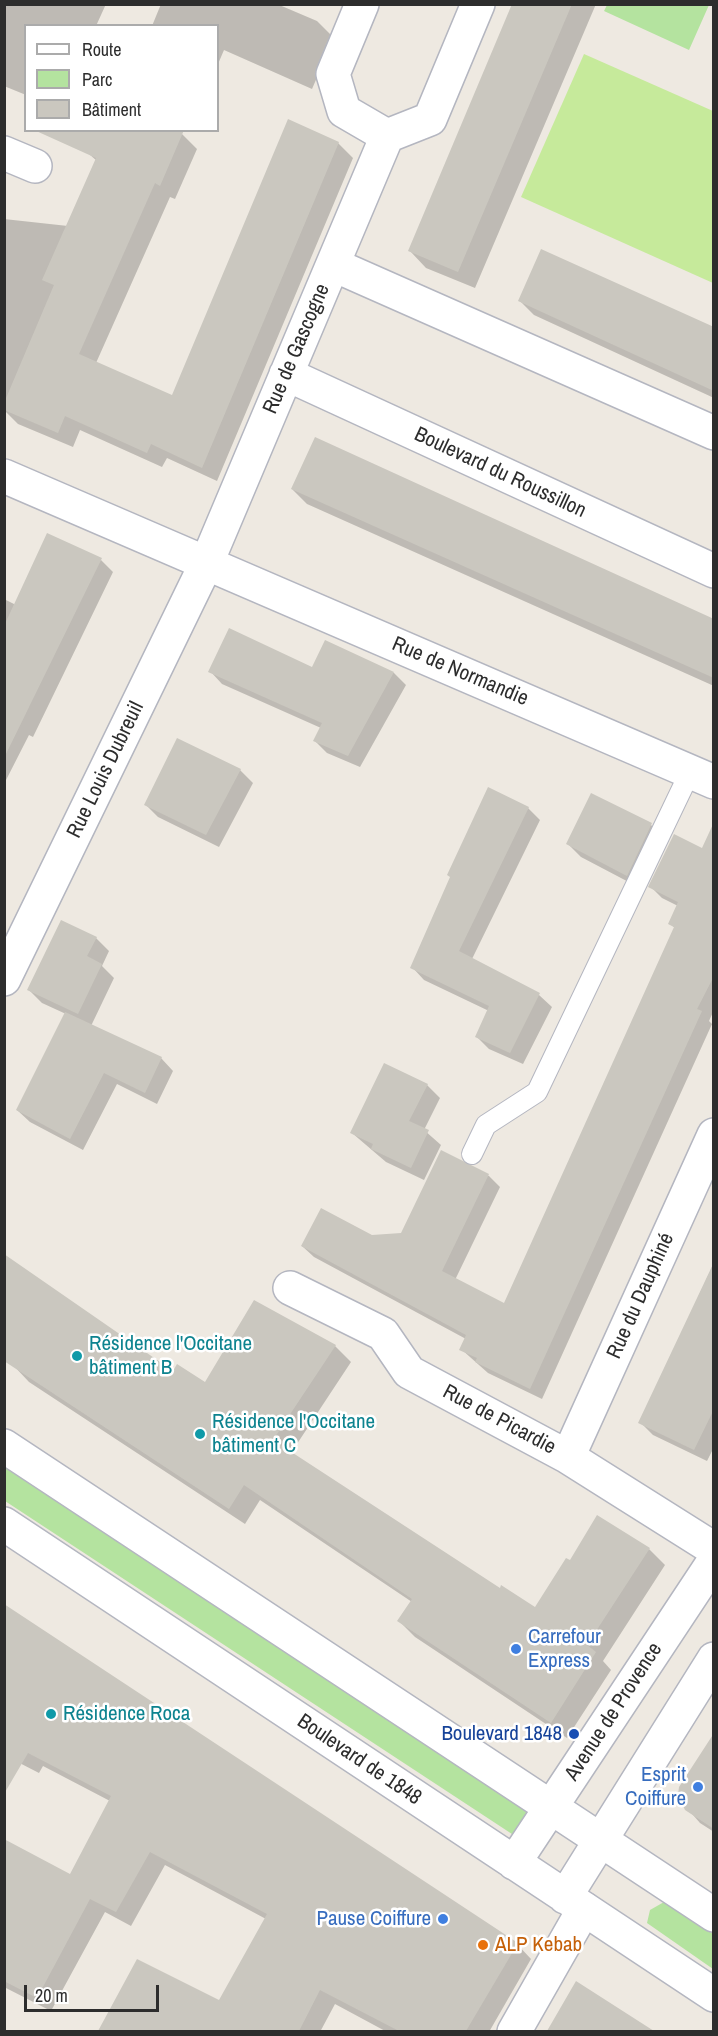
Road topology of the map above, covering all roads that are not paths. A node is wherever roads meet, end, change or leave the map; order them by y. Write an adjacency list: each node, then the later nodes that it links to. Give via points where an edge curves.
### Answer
1 (362, 4): 3 (street, via 333,74 344,111)
2 (478, 4): 3 (street, via 430,119)
3 (387, 136): 6 (street, Rue de Gascogne)
4 (4, 153): 5 (street)
5 (34, 166)
6 (334, 265): 7 (street, Rue de Gascogne); 8 (street)
7 (286, 374): 10 (street, Rue de Gascogne); 11 (street, Boulevard du Roussillon)
8 (714, 433)
9 (4, 476): 10 (street, Rue de Normandie)
10 (207, 562): 12 (street, Rue de Normandie); 13 (street, Rue Louis Dubreuil)
11 (714, 571)
12 (702, 777): 15 (lane, via 537,1092 486,1125)
13 (4, 979)
14 (714, 1134): 18 (street, Rue du Dauphiné)
15 (472, 1154)
16 (290, 1288): 18 (street, Rue de Picardie, via 383,1334 409,1372)
17 (4, 1446): 23 (street)
18 (568, 1457): 20 (street, Rue de Picardie)
19 (4, 1524): 25 (street, Boulevard de 1848)
20 (714, 1549)
21 (714, 1562): 23 (street, Avenue de Provence)
22 (714, 1659): 24 (street)
23 (552, 1809): 24 (street); 25 (street, Avenue de Provence)
24 (600, 1840): 26 (street); 27 (street)
25 (514, 1863): 26 (street, Boulevard de 1848)
26 (574, 1903): 28 (street, Boulevard de 1848); 29 (street)
27 (714, 1915)
28 (714, 1995)
29 (514, 2031)

